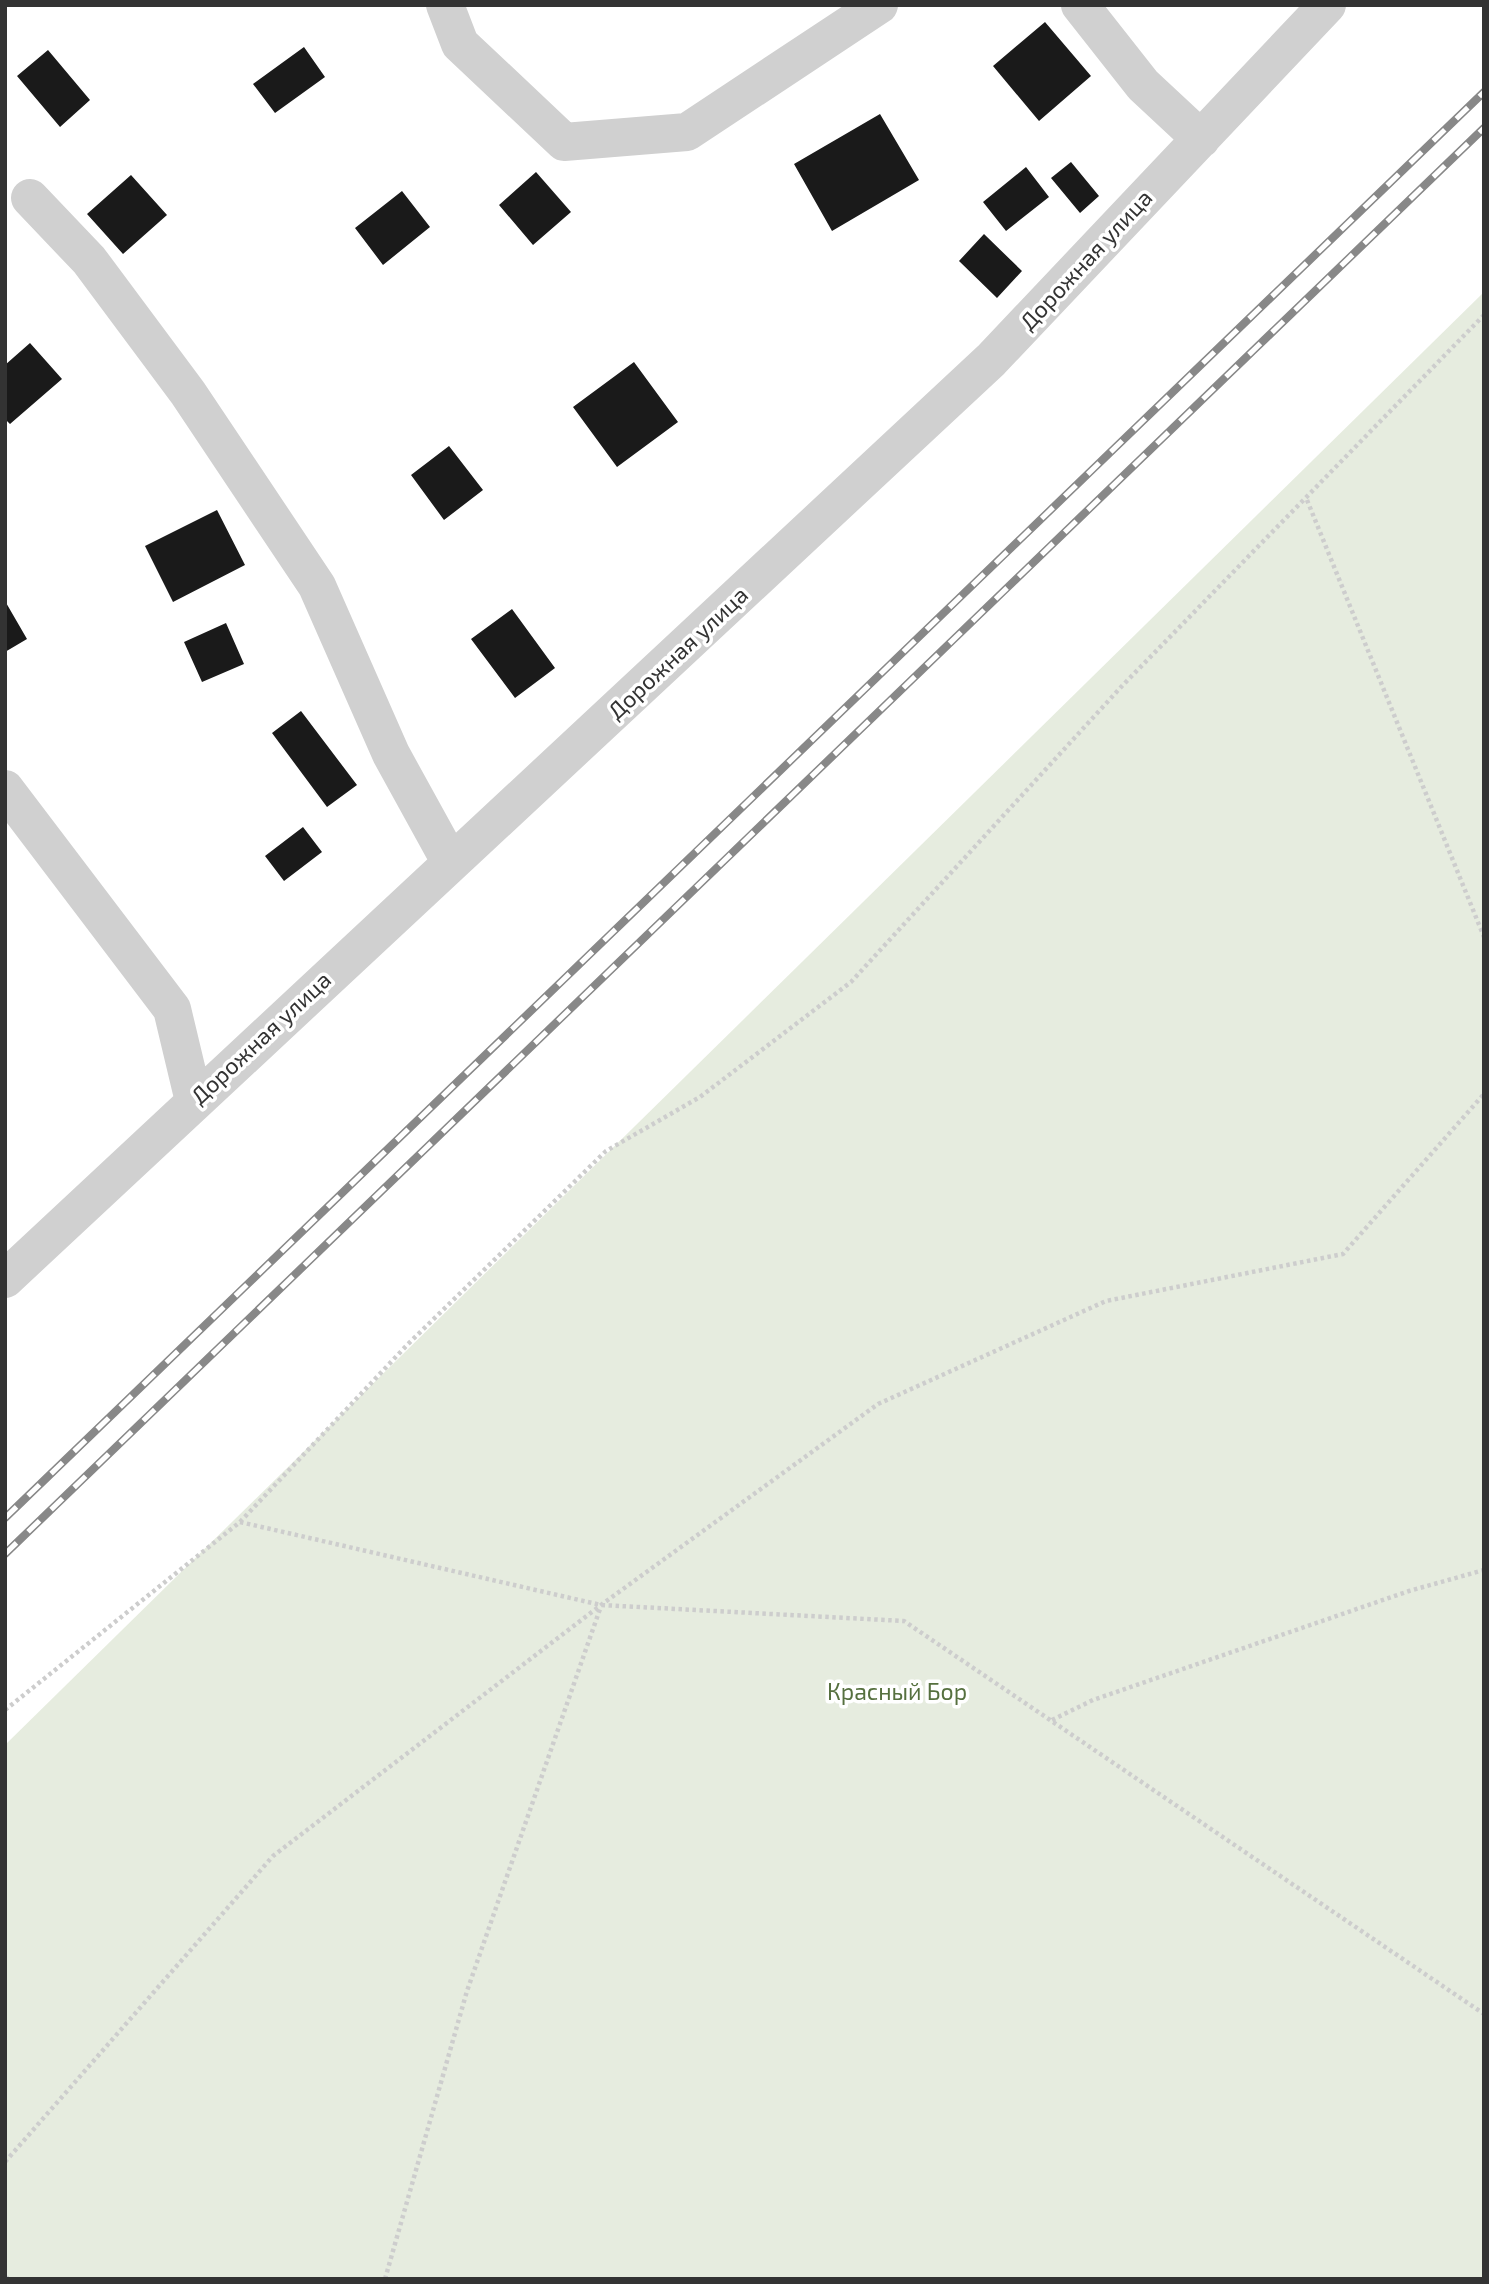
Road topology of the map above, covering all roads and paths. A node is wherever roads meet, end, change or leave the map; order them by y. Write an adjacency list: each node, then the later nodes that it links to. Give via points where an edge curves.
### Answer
1 (446, 5): 2 (street, via 460,44 564,142 687,132)
2 (878, 5)
3 (1080, 5): 5 (street, via 1143,85)
4 (1327, 5): 5 (street, Дорожная улица)
5 (1201, 139): 10 (street, Дорожная улица, via 991,360)
6 (30, 198): 10 (street, via 89,260 180,382 317,586 391,754)
7 (1484, 315): 8 (path)
8 (1307, 500): 11 (path); 15 (path, via 1122,686 851,982 700,1097 606,1151 408,1344)
9 (5, 789): 13 (street, via 172,1009)
10 (451, 863): 13 (street, Дорожная улица)
11 (1484, 937)
12 (1484, 1094): 17 (path, via 1343,1254 1106,1301 878,1404)
13 (194, 1101): 14 (street, Дорожная улица)
14 (5, 1279)
15 (240, 1522): 17 (path); 18 (path)
16 (1484, 1570): 19 (path, via 1409,1591 1093,1700)
17 (601, 1605): 19 (path, via 904,1621); 21 (path, via 273,1856); 22 (path, via 467,1991)
18 (5, 1710)
19 (1051, 1720): 20 (path)
20 (1484, 2014)
21 (5, 2162)
22 (385, 2279)

